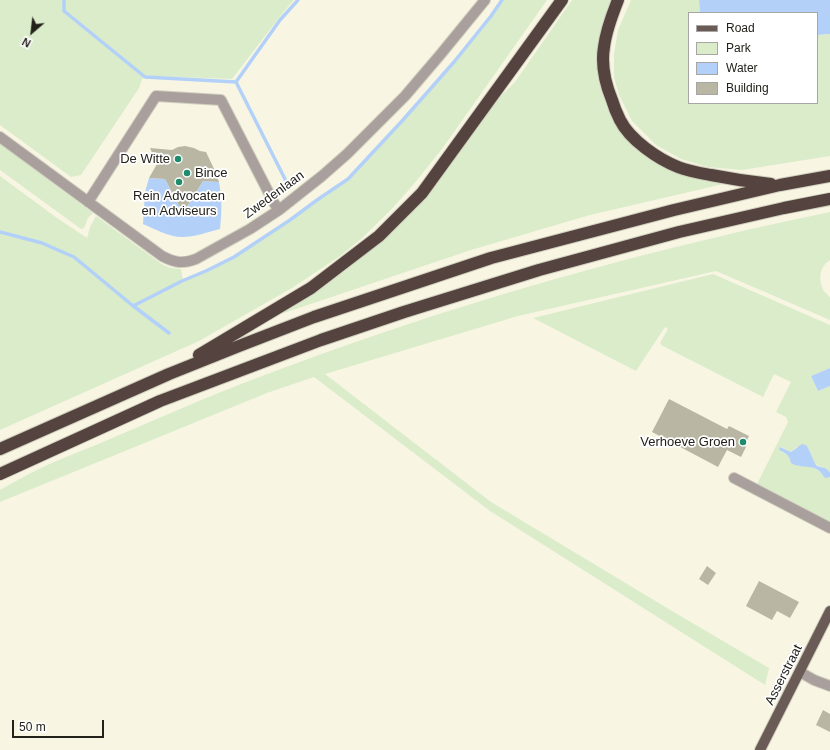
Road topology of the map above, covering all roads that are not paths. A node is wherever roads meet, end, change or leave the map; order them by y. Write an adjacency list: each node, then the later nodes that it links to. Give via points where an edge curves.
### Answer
1 (484, 0): 9 (street, Zwedenlaan, via 400,100 347,154)
2 (562, 0): 10 (highway, via 422,193 378,236 311,288)
3 (618, 0): 6 (highway, via 604,47 604,76 620,121 632,136 645,148 678,167 728,179)
4 (0, 137): 8 (street, Zwedenlaan)
5 (830, 176): 6 (highway)
6 (780, 186): 10 (highway, via 674,210 491,258 314,317)
7 (830, 199): 12 (highway, via 679,232 539,270 404,312 321,340 160,401)
8 (88, 202): 9 (street, Zwedenlaan, via 162,256 177,262 196,259); 9 (street, via 156,96 221,100)
9 (279, 210)
10 (169, 374): 11 (highway)
11 (0, 449)
12 (0, 474)
13 (734, 478): 14 (street)
14 (830, 528)
15 (830, 611): 16 (main road, Asserstraat)
16 (800, 672): 17 (street); 18 (main road, Asserstraat)
17 (830, 686)
18 (760, 750)

